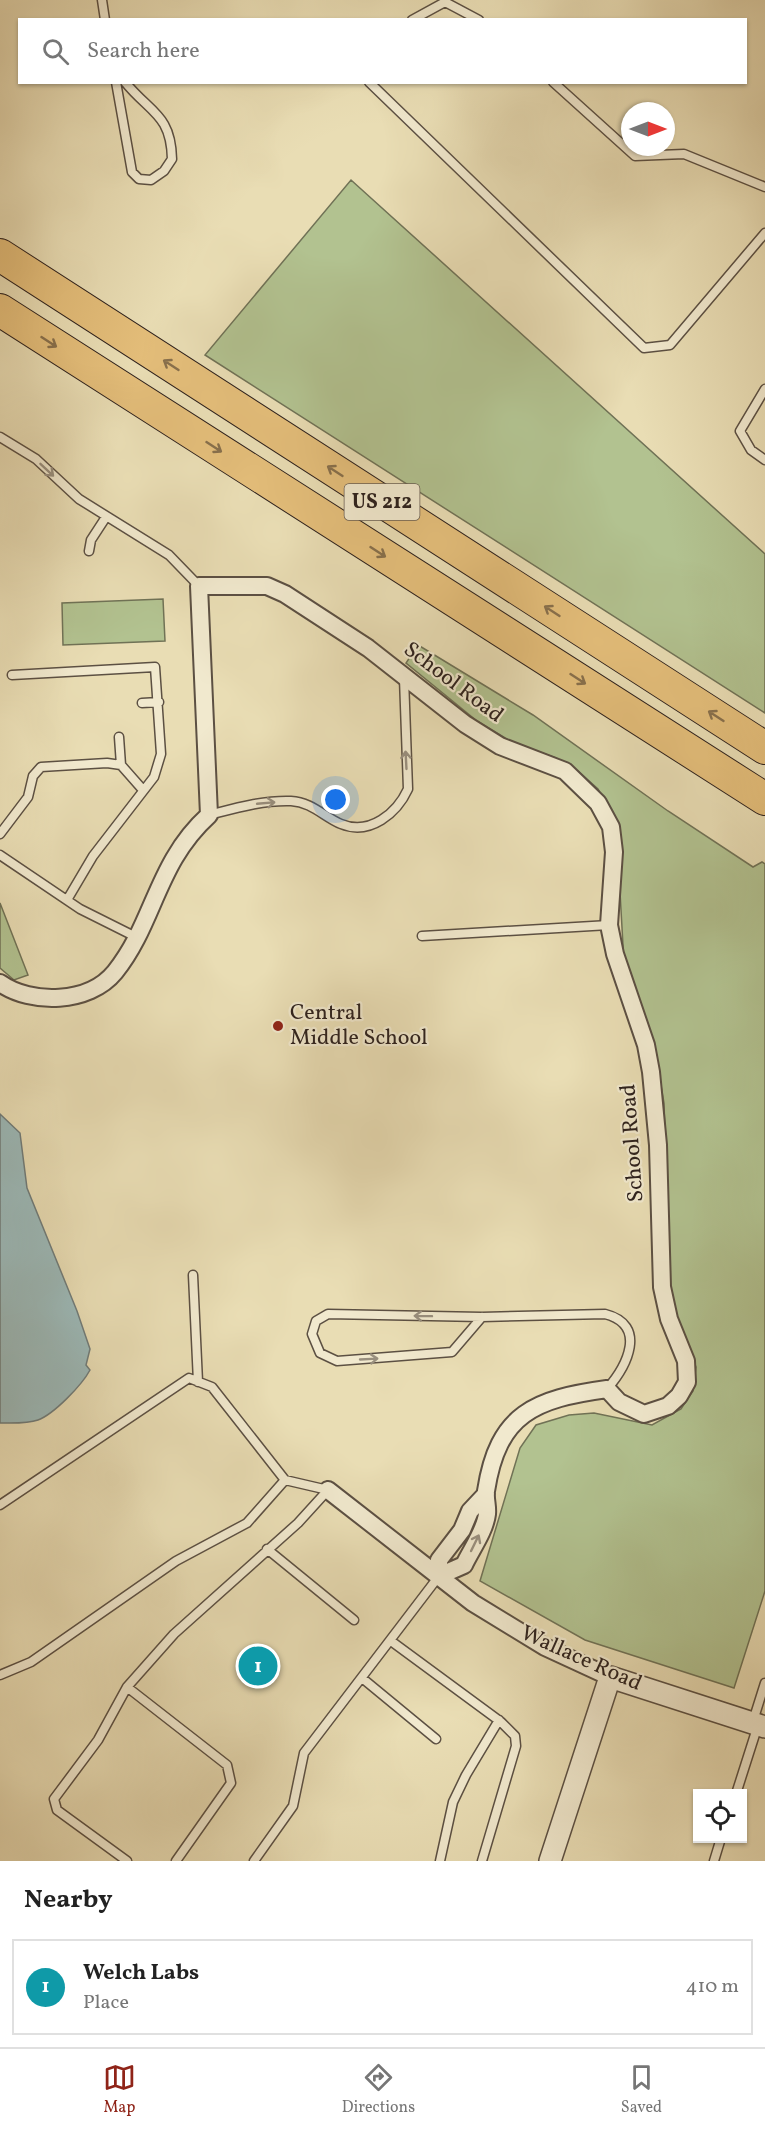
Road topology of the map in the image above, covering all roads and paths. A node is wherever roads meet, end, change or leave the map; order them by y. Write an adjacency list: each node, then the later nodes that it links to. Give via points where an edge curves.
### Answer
1 (102, 0): 2 (lane)
2 (105, 18)
3 (416, 18): 4 (lane, via 445,2)
4 (475, 18)
5 (116, 84): 6 (lane, via 132,172 151,180 172,159 170,135 159,116)
6 (127, 84)
7 (371, 84): 10 (lane, via 644,348 670,345)
8 (555, 84): 9 (lane, via 634,156 684,154)
9 (765, 187)
10 (765, 233)
11 (0, 255): 24 (highway, US 212, one-way to 11)
12 (0, 310): 27 (highway, US 212, one-way to 27)
13 (765, 389): 15 (lane, via 740,431 751,450)
14 (0, 437): 16 (lane, one-way to 16, via 36,459 79,499)
15 (765, 459)
16 (106, 517): 17 (lane, via 90,540); 18 (lane, via 169,555)
17 (89, 551)
18 (199, 586): 19 (street, School Road, via 267,586 324,618); 28 (street)
19 (404, 674): 28 (lane, one-way to 19, via 251,804 293,801 315,807 341,824 359,828 391,816 408,789); 32 (street, School Road, via 465,724 500,746 565,771 598,803 611,827 614,852)
20 (12, 675): 21 (lane, via 155,667)
21 (159, 702): 22 (lane); 26 (lane, via 160,762)
22 (142, 703)
23 (119, 737): 25 (lane)
24 (765, 748)
25 (121, 765): 26 (lane); 29 (lane, via 41,767 33,776 28,797)
26 (143, 790): 31 (lane, via 93,856)
27 (765, 799)
28 (209, 815): 34 (street, via 169,863)
29 (0, 834)
30 (0, 855): 31 (lane)
31 (67, 900): 34 (lane)
32 (609, 926): 33 (lane); 39 (street, School Road, via 651,1072 658,1145 662,1287 669,1319 686,1361 687,1382 680,1396 668,1406 644,1414 619,1402)
33 (422, 936)
34 (136, 937): 35 (street, via 114,973 88,991 48,999 27,996)
35 (0, 983)
36 (193, 1275): 38 (lane)
37 (482, 1317): 37 (lane, one-way to 37, via 328,1314 316,1321 312,1334 320,1353 337,1361 452,1353); 39 (lane, via 605,1314 618,1318 631,1344 622,1372)
38 (198, 1382): 40 (lane, via 212,1388); 42 (lane, via 189,1378)
39 (607, 1389): 44 (street, via 575,1393 526,1411 509,1427 493,1460 486,1494 487,1515 464,1565)
40 (285, 1480): 41 (lane); 47 (lane, via 247,1523 176,1562 31,1662)
41 (328, 1491): 43 (lane); 44 (street, Wallace Road)
42 (0, 1505)
43 (267, 1549): 45 (lane); 51 (lane, via 174,1634)
44 (439, 1576): 46 (lane); 48 (street, Wallace Road, via 472,1603 536,1642)
45 (354, 1620)
46 (391, 1641): 49 (lane); 52 (lane)
47 (0, 1676)
48 (610, 1677): 53 (street, Wallace Road); 62 (street)
49 (362, 1678): 54 (lane); 59 (lane, via 304,1753 293,1806)
50 (765, 1683): 53 (lane)
51 (127, 1687): 57 (lane, via 98,1740 54,1799 57,1810); 58 (lane, via 227,1765 231,1783)
52 (499, 1720): 60 (lane, via 453,1802); 61 (lane, via 515,1736 516,1746)
53 (758, 1724): 55 (lane)
54 (436, 1739)
55 (738, 1789)
56 (720, 1843): 63 (lane)
57 (127, 1861)
58 (176, 1861)
59 (254, 1861)
60 (440, 1861)
61 (482, 1861)
62 (550, 1861)
63 (714, 1861)

